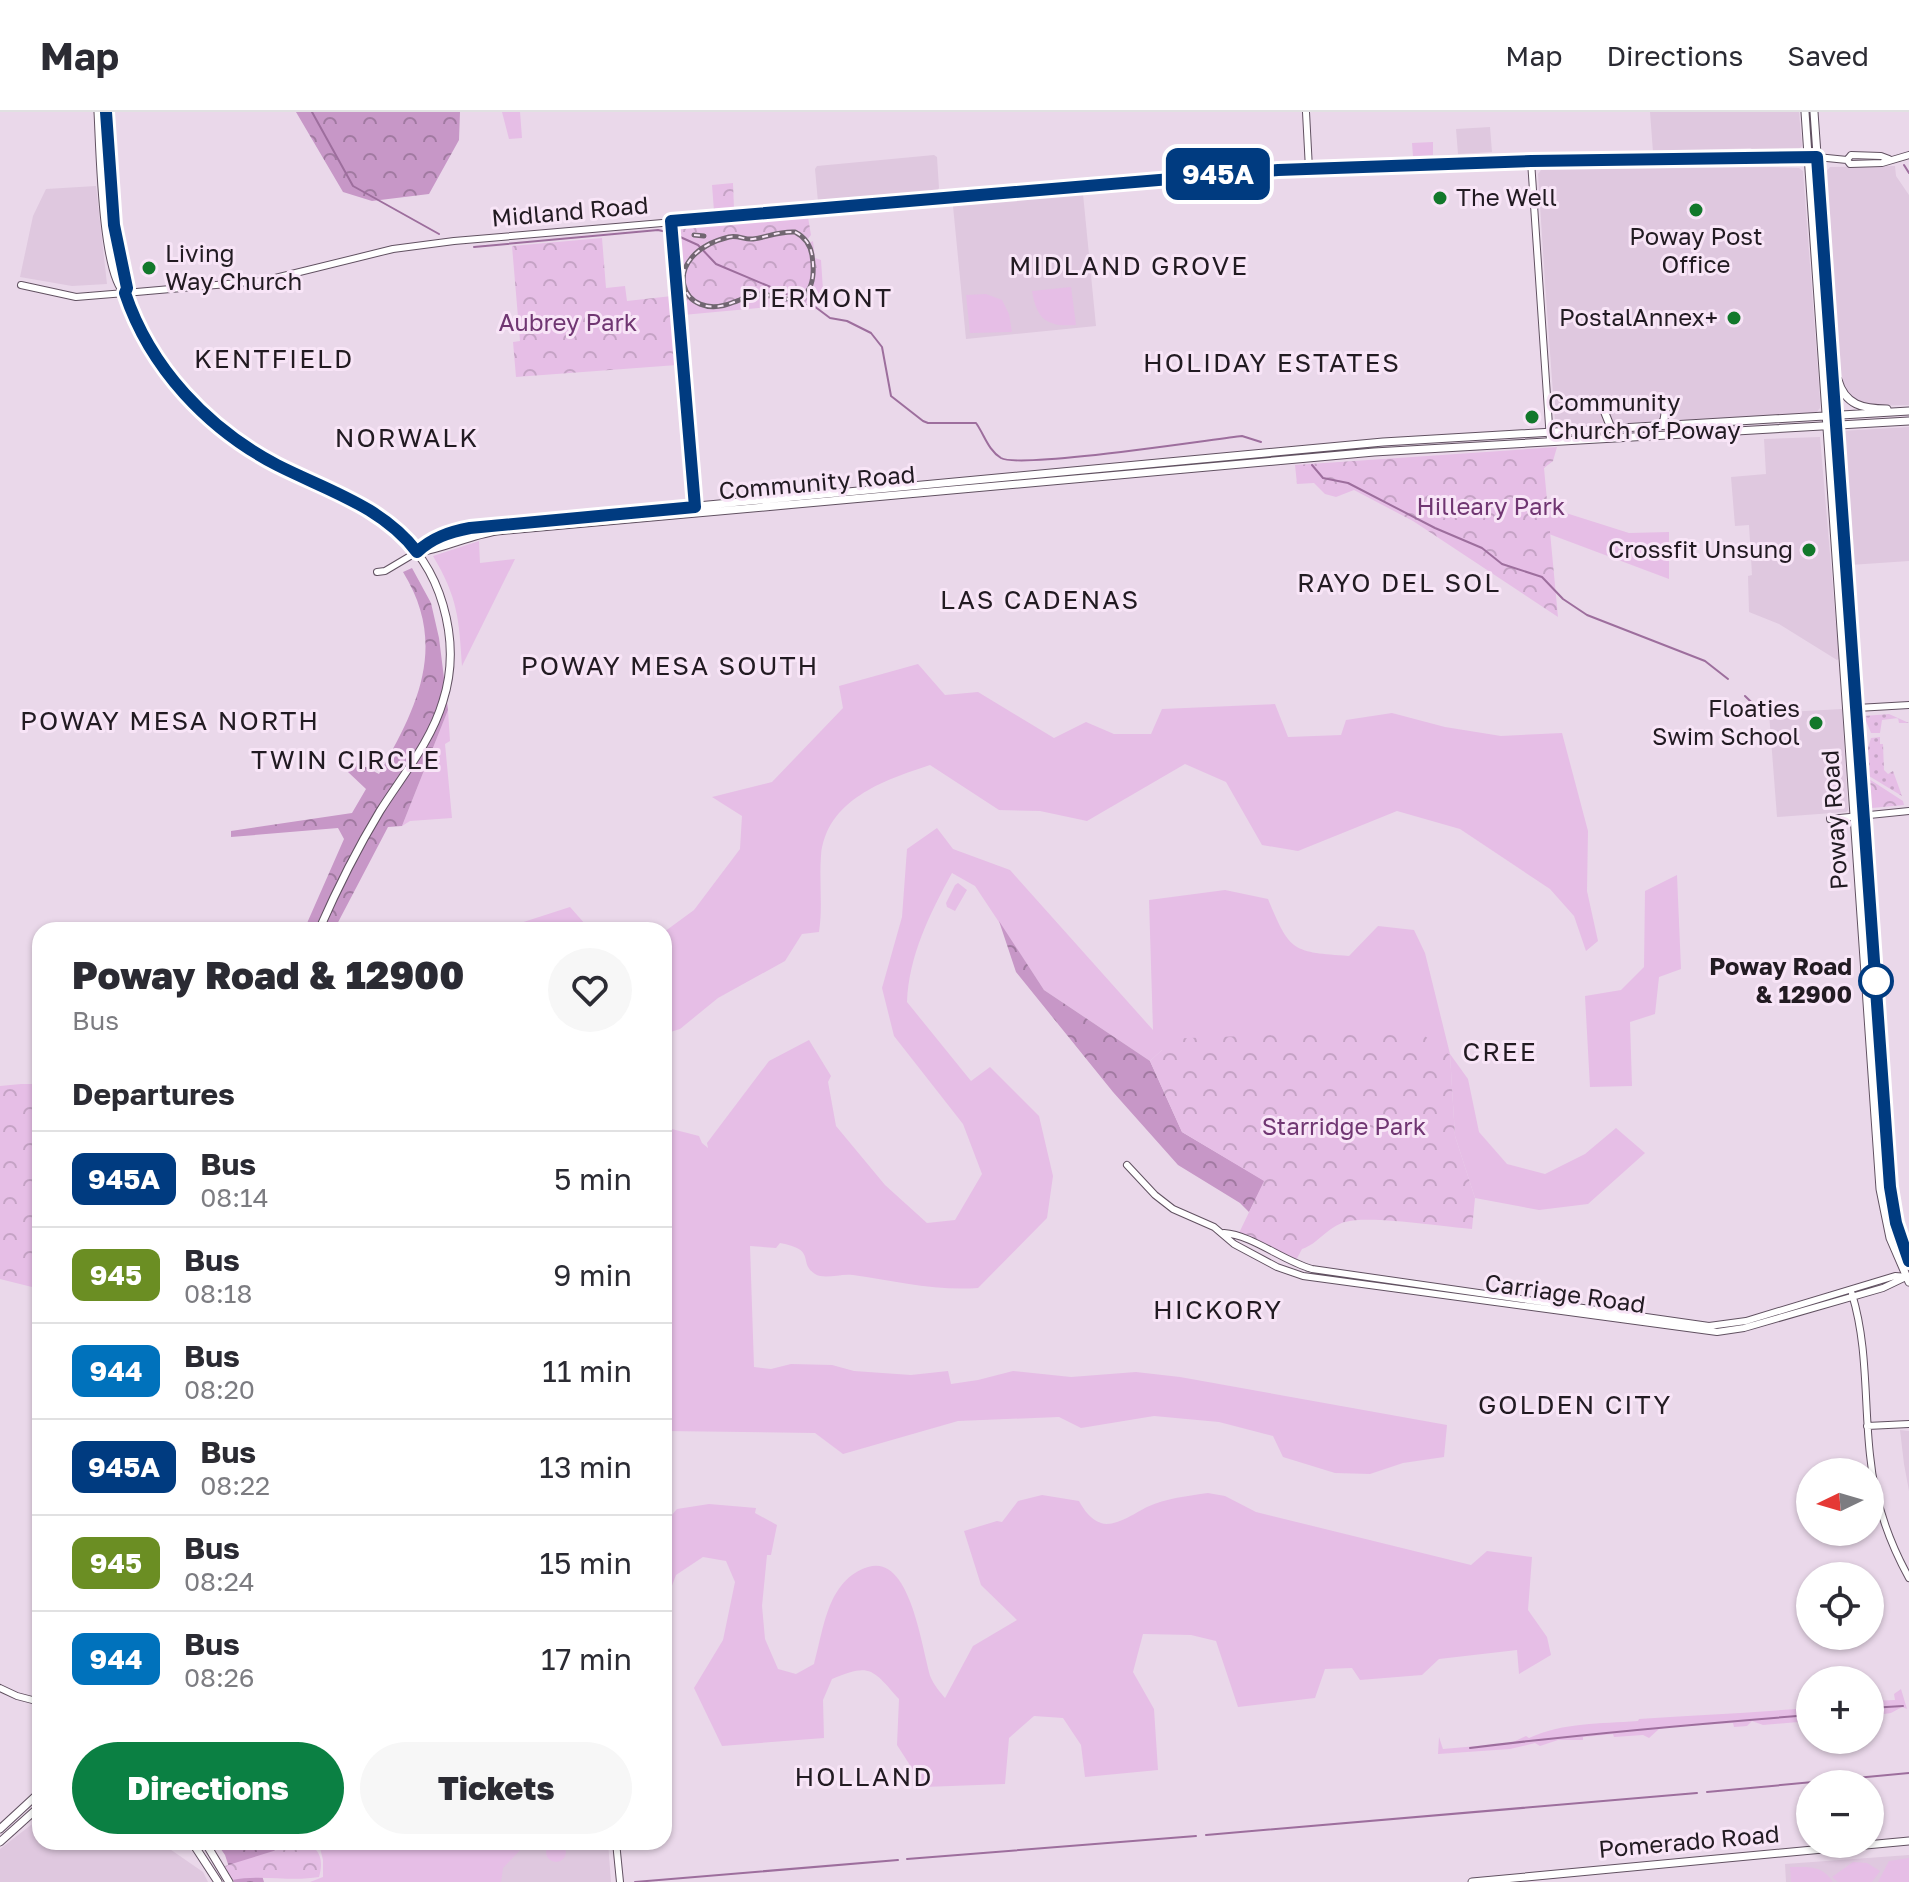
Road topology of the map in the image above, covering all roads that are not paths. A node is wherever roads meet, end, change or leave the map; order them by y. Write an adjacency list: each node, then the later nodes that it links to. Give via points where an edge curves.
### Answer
1 (98, 112): 13 (main road, via 107,238 118,287)
2 (106, 112): 13 (main road)
3 (1306, 112): 9 (street)
4 (1809, 112): 6 (main road, Poway Road); 7 (main road, Poway Road)
5 (1909, 155): 7 (street, Midland Road)
6 (1808, 157): 7 (street, Midland Road); 8 (street, Midland Road); 11 (main road, Poway Road)
7 (1817, 157): 15 (main road, Poway Road)
8 (1531, 161): 9 (street, Midland Road); 32 (street)
9 (1309, 169): 10 (street, Midland Road)
10 (671, 221): 13 (street, Midland Road, via 399,248 263,281); 42 (street)
11 (1814, 246): 14 (main road, Poway Road); 15 (main road, via 1821,285)
12 (21, 285): 13 (street, Midland Road, via 76,297)
13 (125, 293): 44 (main road, via 148,345 201,411 259,454 387,521)
14 (1818, 293): 16 (main road, via 1824,298); 21 (main road, Poway Road)
15 (1828, 293): 16 (main road, Poway Road)
16 (1832, 343): 17 (main road, Poway Road)
17 (1833, 355): 18 (main road, via 1841,390 1851,402 1867,409); 20 (main road, Poway Road)
18 (1909, 410): 20 (main road, Community Road)
19 (1605, 413): 30 (main road)
20 (1837, 416): 21 (main road, Community Road); 27 (main road, Poway Road)
21 (1827, 417): 22 (main road, Community Road); 28 (main road, Poway Road)
22 (1748, 421): 24 (main road, Community Road); 29 (main road)
23 (1909, 421): 27 (main road, Community Road)
24 (1720, 422): 25 (main road, Community Road); 31 (main road, via 1688,429)
25 (1670, 425): 26 (main road, Community Road); 26 (main road, via 1667,400); 30 (main road, via 1667,430)
26 (1659, 426): 30 (main road, Community Road)
27 (1837, 426): 28 (main road, Community Road); 43 (main road, Poway Road)
28 (1827, 427): 29 (main road, Community Road); 41 (main road, Poway Road)
29 (1715, 432): 31 (main road, Community Road)
30 (1611, 433): 31 (main road, Community Road); 32 (main road, Community Road)
31 (1686, 434)
32 (1550, 436): 34 (main road, Community Road); 34 (main road, Community Road, via 1411,440)
33 (1332, 447): 34 (main road, Community Road); 35 (main road, Community Road); 36 (main road)
34 (1383, 447): 36 (main road, Community Road)
35 (1312, 449): 37 (main road); 38 (main road, Community Road)
36 (1304, 459): 37 (main road, Community Road)
37 (1284, 461): 40 (main road, Community Road)
38 (1030, 476): 39 (main road, Community Road); 40 (main road, via 995,483)
39 (943, 484): 40 (main road); 42 (main road, Community Road)
40 (993, 488): 42 (main road, Community Road)
41 (1833, 504): 43 (main road); 45 (main road, Poway Road)
42 (695, 511): 44 (main road, Community Road, via 497,531)
43 (1845, 550): 47 (main road, Poway Road)
44 (417, 552): 46 (street); 61 (main road, via 439,593 449,635 444,700)
45 (1837, 559): 47 (main road); 48 (main road, Poway Road)
46 (377, 572)
47 (1849, 598): 49 (main road, Poway Road)
48 (1840, 600): 49 (main road, via 1845,603); 50 (main road, Poway Road)
49 (1852, 643): 52 (main road, Poway Road)
50 (1844, 664): 51 (main road, Poway Road); 52 (main road, via 1850,667)
51 (1845, 676): 54 (main road, via 1852,707); 55 (main road, Poway Road)
52 (1856, 690): 54 (main road, Poway Road)
53 (1909, 705): 54 (street)
54 (1857, 708): 56 (main road, Poway Road)
55 (1851, 752): 56 (main road); 59 (main road, Poway Road)
56 (1862, 781): 58 (main road, Poway Road)
57 (1909, 811): 58 (street)
58 (1865, 817): 59 (street); 62 (main road, Poway Road)
59 (1855, 818): 60 (street); 62 (main road, Poway Road)
60 (1830, 819)
61 (323, 922)
62 (1868, 924): 63 (main road, Poway Road); 64 (main road, Poway Road)
63 (1867, 975): 64 (main road); 71 (main road, Poway Road, via 1882,1202)
64 (1877, 999): 69 (main road, Poway Road, via 1891,1199)
65 (1127, 1165): 66 (street, Carriage Road, via 1162,1202)
66 (1224, 1233): 67 (street, Carriage Road); 68 (street, Carriage Road, via 1230,1242)
67 (1262, 1248): 68 (street); 70 (street, Carriage Road)
68 (1258, 1256): 70 (street, Carriage Road, via 1295,1274)
69 (1909, 1261)
70 (1324, 1274): 72 (street, Carriage Road, via 1709,1332 1734,1330)
71 (1908, 1279): 72 (street, Carriage Road, via 1895,1276)
72 (1852, 1292): 74 (street, via 1863,1347)
73 (1909, 1424): 74 (street)
74 (1867, 1426): 75 (street, via 1876,1492)
75 (1909, 1578)
76 (0, 1688): 77 (street)
77 (32, 1700)
78 (32, 1799): 80 (main road)
79 (32, 1813): 82 (main road)
80 (0, 1831)
81 (1909, 1841): 89 (main road, Pomerado Road)
82 (0, 1842)
83 (197, 1850): 86 (main road)
84 (210, 1850): 87 (main road)
85 (617, 1850): 88 (street)
86 (218, 1882)
87 (229, 1882)
88 (620, 1882)
89 (1472, 1882)

